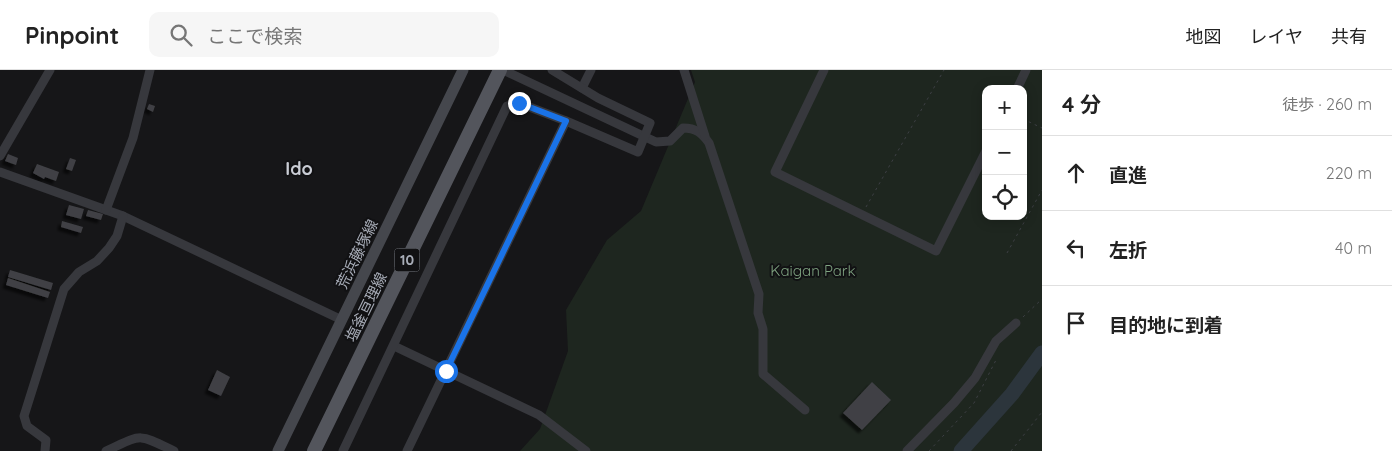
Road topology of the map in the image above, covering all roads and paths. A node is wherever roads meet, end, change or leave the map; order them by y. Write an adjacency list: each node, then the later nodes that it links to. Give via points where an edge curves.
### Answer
1 (50, 70): 18 (street)
2 (150, 70): 22 (street, via 133,138)
3 (463, 70): 26 (street, 荒浜藤塚線)
4 (501, 70): 16 (street); 36 (main road, 塩釜亘理線 / 10)
5 (552, 70): 12 (street)
6 (591, 70): 12 (street)
7 (684, 70): 17 (street)
8 (824, 70): 23 (street, via 775,172)
9 (944, 70): 23 (path)
10 (1026, 70): 11 (street)
11 (1019, 85)
12 (582, 88): 16 (street, via 650,122)
13 (566, 121): 16 (street, via 638,152); 28 (street, via 519,103 507,106); 29 (street)
14 (1027, 121): 15 (path)
15 (1042, 128)
16 (644, 137): 17 (street, via 664,143 684,128 690,128)
17 (706, 139): 30 (street, via 759,294 763,374)
18 (0, 156)
19 (982, 159): 23 (street, via 936,251)
20 (0, 172): 22 (street)
21 (1042, 190): 25 (path)
22 (106, 210): 24 (street)
23 (862, 215)
24 (124, 216): 26 (street); 32 (street, via 109,248 64,289 24,416 27,426 46,440)
25 (1007, 253)
26 (342, 320): 35 (street, 荒浜藤塚線)
27 (1016, 323): 40 (street, via 996,340 975,378 954,403)
28 (394, 346): 29 (street); 37 (street)
29 (446, 371): 38 (street); 39 (street, via 539,415)
30 (805, 410)
31 (1042, 412): 41 (path)
32 (45, 451)
33 (106, 451): 34 (street, via 144,436)
34 (174, 451)
35 (278, 451)
36 (314, 451)
37 (343, 451)
38 (407, 451)
39 (586, 451)
40 (907, 451)
41 (1012, 451)

